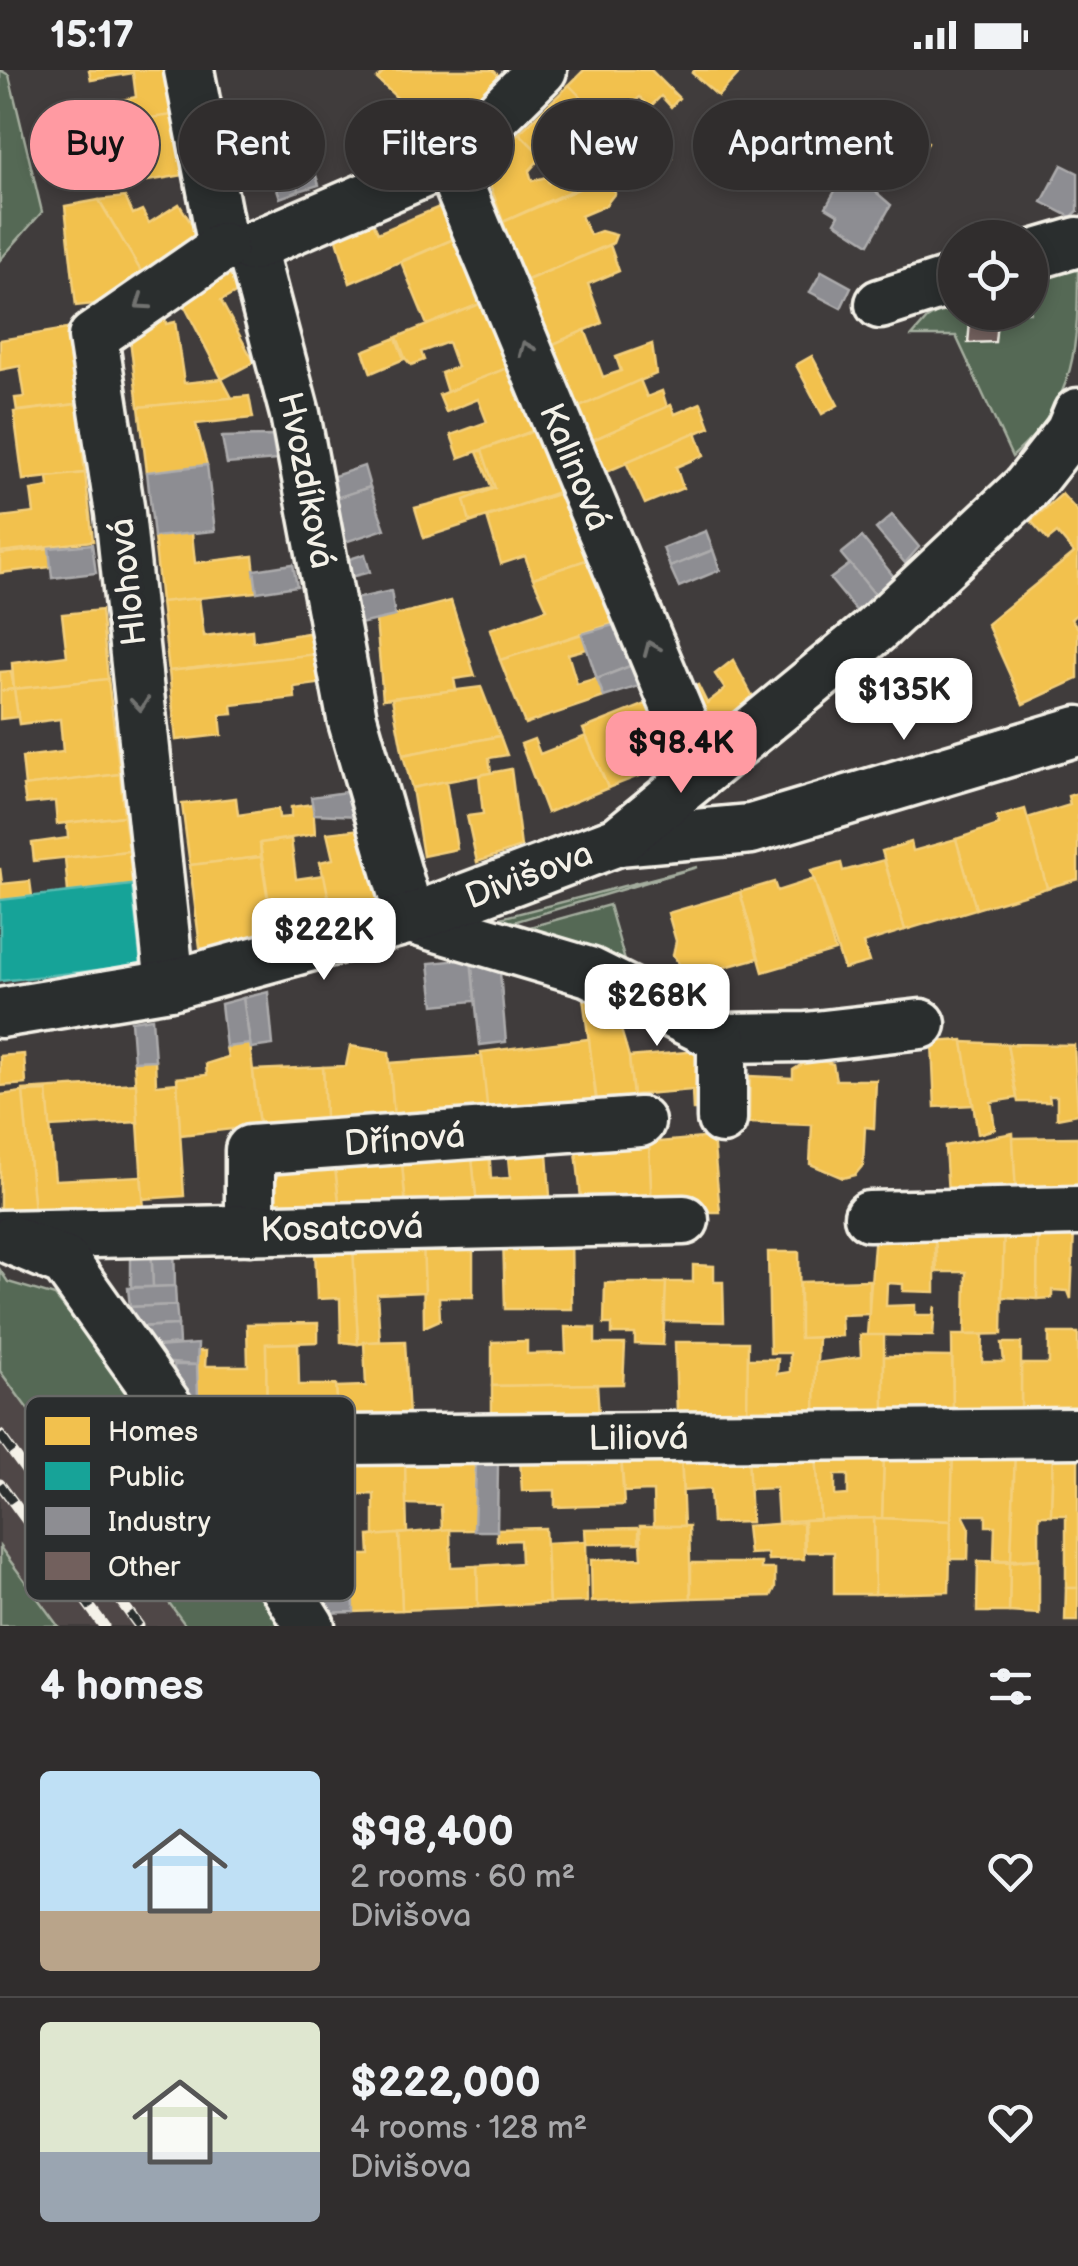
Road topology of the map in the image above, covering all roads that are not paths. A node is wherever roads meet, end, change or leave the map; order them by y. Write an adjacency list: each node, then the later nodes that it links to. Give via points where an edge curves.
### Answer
1 (190, 70): 7 (street, Hvozdíková)
2 (542, 70): 3 (street, Hlohová)
3 (512, 100)
4 (379, 190): 7 (street, Hlohová)
5 (461, 190): 13 (street, Kalinová, one-way to 5)
6 (1078, 242): 8 (street)
7 (237, 247): 15 (street, Hvozdíková, via 296,414 352,718); 16 (street, Hlohová, one-way to 16, via 93,336 120,512)
8 (1048, 251)
9 (938, 285): 10 (street)
10 (880, 304)
11 (1078, 413): 13 (street, Divišova, via 1026,488 875,630)
12 (1078, 731): 14 (street, via 751,829)
13 (702, 770): 14 (street, Divišova)
14 (618, 840): 15 (street, Divišova)
15 (410, 919): 16 (street, Divišova); 19 (street, via 590,972)
16 (170, 985): 17 (street, Divišova)
17 (0, 1013)
18 (921, 1024): 19 (street)
19 (722, 1038): 20 (street)
20 (722, 1119)
21 (640, 1122): 25 (street, Dřínová, via 250,1150)
22 (1078, 1211): 23 (street)
23 (869, 1216)
24 (684, 1220): 25 (street, Kosatcová)
25 (250, 1230): 26 (street, Kosatcová)
26 (0, 1235): 27 (street, via 65,1262)
27 (160, 1396)
28 (1078, 1434): 29 (street, Liliová)
29 (355, 1440)
30 (294, 1601): 31 (street)
31 (310, 1626)

